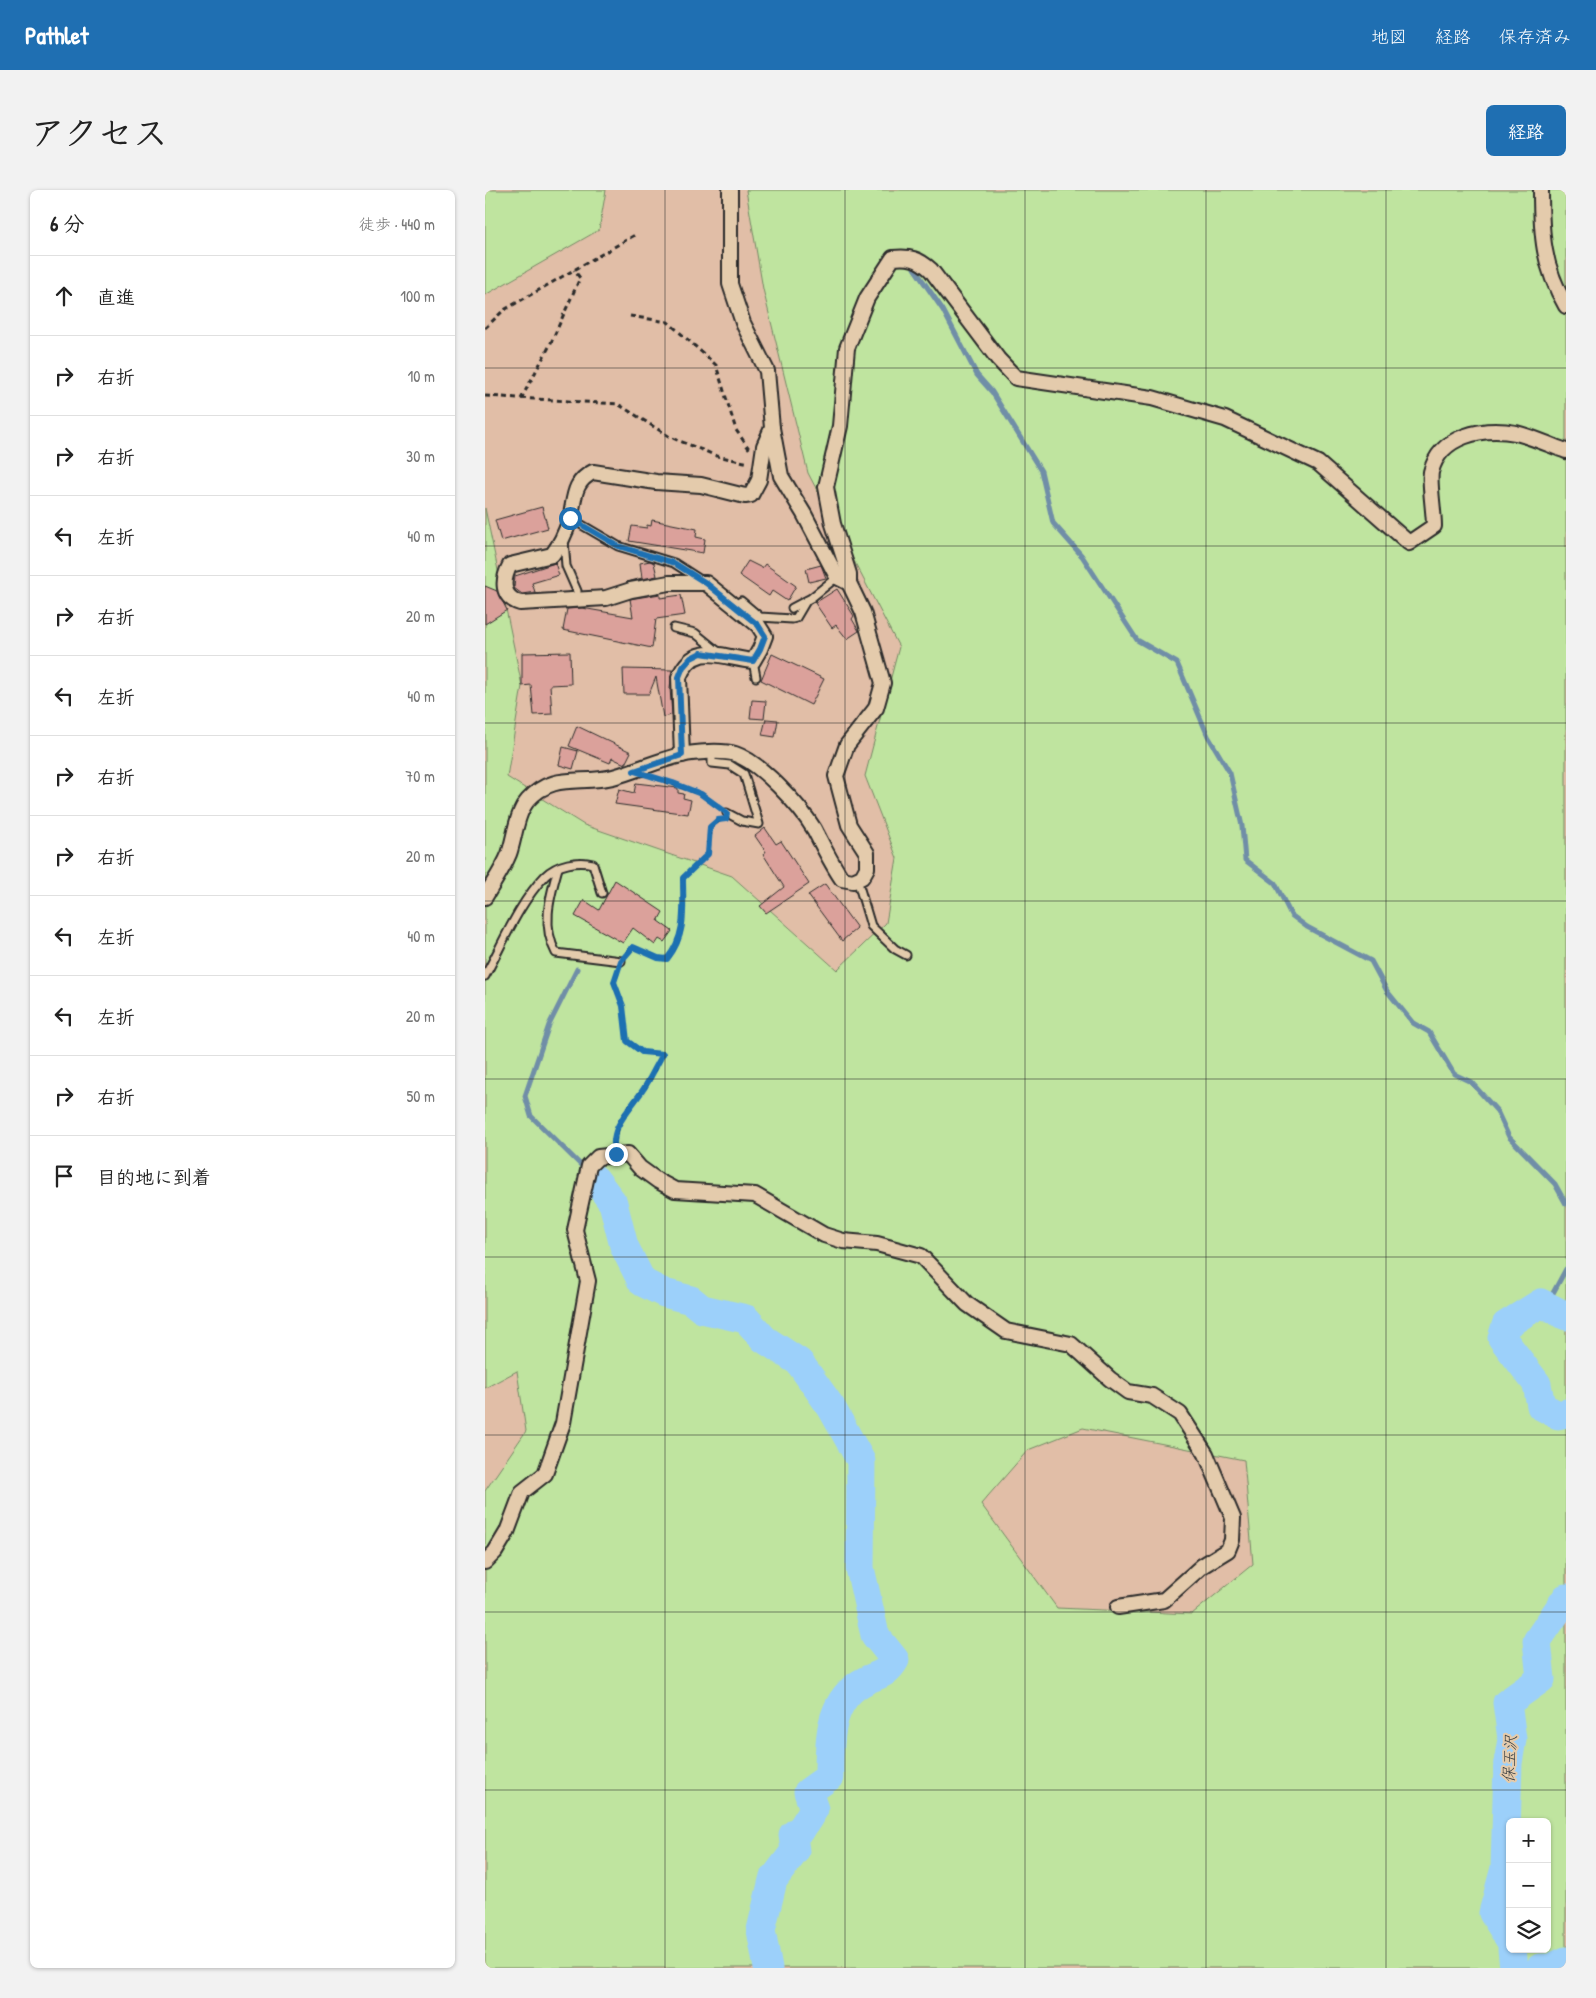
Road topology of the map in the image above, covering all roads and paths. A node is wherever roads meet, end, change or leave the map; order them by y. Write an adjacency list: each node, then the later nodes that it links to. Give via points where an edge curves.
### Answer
1 (730, 190): 10 (street, via 731,284 743,323 767,371)
2 (1541, 190): 5 (street, via 1545,257)
3 (635, 235): 4 (path)
4 (574, 270): 7 (path, via 504,310); 9 (path, via 580,278)
5 (1566, 306)
6 (630, 316): 12 (path, via 668,322 715,365 736,430)
7 (485, 328)
8 (485, 396): 9 (path)
9 (521, 399): 12 (path, via 618,404 670,437 717,456)
10 (772, 428): 12 (street, via 764,446); 15 (street, via 781,476)
11 (1566, 451): 15 (street, via 1516,433 1461,436 1447,446 1431,473 1434,526 1409,543 1318,463 1225,420 1152,398 1016,378 931,270 922,262 907,257 893,258 867,298 847,348 839,426 826,487 833,524 849,574)
12 (761, 467): 13 (street, via 755,491 745,496 701,485 593,472 577,485)
13 (570, 518): 14 (street); 16 (lane, via 618,546 674,563)
14 (564, 534): 17 (lane, via 566,566 577,591); 17 (street, via 552,555 509,565 504,588 511,600 520,603)
15 (843, 580): 18 (lane); 30 (street, via 863,612 883,683 876,708 847,745 836,776 849,825 867,853 867,868)
16 (706, 583): 17 (street, via 669,583 606,598); 19 (street)
17 (576, 601)
18 (806, 601): 19 (lane, via 796,618 792,619 760,617 741,601); 20 (lane)
19 (734, 606): 23 (street, via 758,625 765,636)
20 (792, 608)
21 (674, 628): 22 (lane, via 695,633)
22 (722, 656): 23 (street); 26 (street, via 701,653 691,658 679,677)
23 (753, 661): 24 (lane)
24 (757, 677)
25 (712, 753): 26 (street); 28 (lane, via 712,763 730,765 744,774 759,824 742,821); 30 (street, via 734,754 753,765 789,796 813,828 842,879)
26 (682, 755): 27 (street)
27 (634, 771): 28 (path, via 701,794); 32 (street, via 580,782 558,780 542,788 527,802 508,854)
28 (727, 813): 34 (path, via 726,819 718,820 710,827 708,854 683,878 683,917 680,940 674,950 667,959 633,947)
29 (559, 868): 31 (lane, via 577,861 593,864); 34 (lane, via 547,920 549,940 556,953); 35 (lane, via 546,874 523,907)
30 (857, 879): 33 (lane, via 871,926 895,949)
31 (602, 893)
32 (485, 897)
33 (906, 954)
34 (621, 961): 36 (path, via 614,982 623,1006 627,1041 642,1052 663,1054 646,1086 621,1119 613,1146)
35 (485, 976)
36 (616, 1154): 37 (street, via 598,1157 589,1166 582,1192 575,1230 588,1281 563,1423 545,1474 522,1492 507,1532); 38 (street, via 628,1154 640,1168 675,1190 755,1195 824,1235 843,1242 877,1244 921,1256 967,1304 1006,1332 1071,1344 1128,1392 1152,1396 1179,1414 1206,1454 1233,1518 1232,1540 1228,1550 1202,1566 1164,1600)
37 (485, 1562)
38 (1118, 1607)

